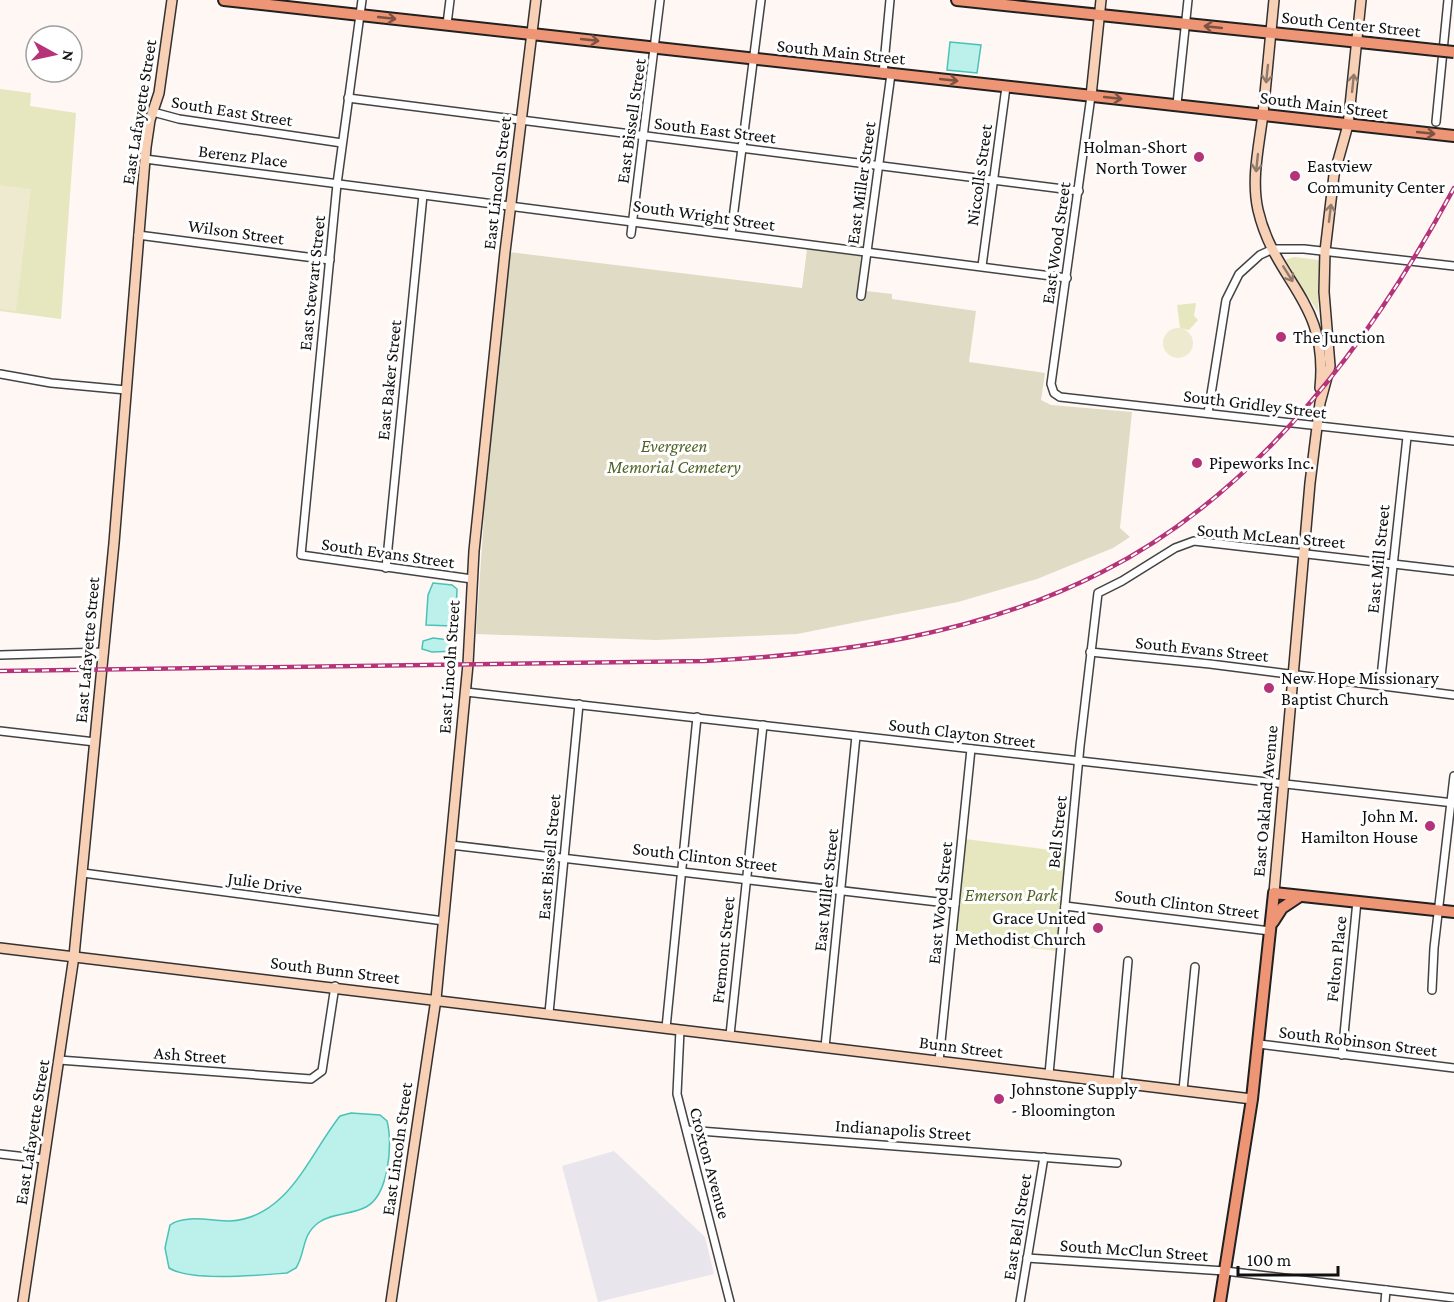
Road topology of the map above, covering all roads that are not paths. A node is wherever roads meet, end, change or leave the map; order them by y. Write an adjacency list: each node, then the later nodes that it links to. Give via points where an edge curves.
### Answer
1 (172, 0): 30 (street, East Lafayette Street)
2 (224, 0): 15 (main road, South Main Street)
3 (362, 0): 15 (street, East Stewart Street)
4 (450, 0): 17 (street)
5 (536, 0): 20 (street, East Lincoln Street)
6 (660, 0): 22 (street, East Bissell Street)
7 (761, 0): 24 (street)
8 (890, 0): 25 (street, East Miller Street)
9 (957, 0): 16 (main road, South Center Street)
10 (1101, 0): 16 (street)
11 (1188, 0): 18 (street)
12 (1275, 0): 19 (street)
13 (1361, 0): 21 (street, East Oakland Avenue)
14 (1448, 0): 33 (street)
15 (360, 15): 17 (main road, South Main Street, one-way to 17); 28 (street, East Stewart Street)
16 (1100, 15): 18 (main road, South Center Street); 27 (street)
17 (447, 24): 20 (main road, South Main Street)
18 (1185, 24): 19 (main road, South Center Street, one-way to 18); 29 (street)
19 (1271, 33): 21 (main road, South Center Street); 31 (street, one-way to 31)
20 (532, 34): 22 (main road, South Main Street, one-way to 22); 32 (street, East Lincoln Street)
21 (1357, 41): 23 (main road, South Center Street, bridge); 34 (street, East Oakland Avenue, one-way to 21)
22 (656, 48): 24 (main road, South Main Street); 35 (street, East Bissell Street)
23 (1454, 51)
24 (754, 59): 25 (main road, South Main Street); 38 (street)
25 (887, 74): 26 (main road, South Main Street, one-way to 26); 40 (street, East Miller Street)
26 (1006, 87): 27 (main road, South Main Street); 41 (street, Niccolls Street)
27 (1091, 96): 29 (main road, South Main Street, one-way to 29); 43 (street, East Wood Street)
28 (348, 98): 32 (street, South East Street); 37 (street, East Stewart Street)
29 (1177, 104): 31 (main road, South Main Street)
30 (153, 112): 37 (street, South East Street); 39 (street, East Lafayette Street)
31 (1263, 114): 34 (main road, South Main Street); 50 (street, one-way to 50, via 1255,192 1258,212)
32 (521, 121): 35 (street, South East Street); 45 (street, East Lincoln Street)
33 (1436, 122)
34 (1352, 125): 36 (main road, South Main Street, one-way to 36); 51 (street, East Oakland Avenue, one-way to 34, via 1334,175)
35 (644, 136): 38 (street, South East Street); 46 (street, East Bissell Street)
36 (1454, 136)
37 (342, 143): 42 (street, East Stewart Street)
38 (742, 148): 40 (street, South East Street); 48 (street)
39 (145, 159): 42 (street, Berenz Place); 49 (street, East Lafayette Street)
40 (879, 166): 41 (street, South East Street); 52 (street, East Miller Street)
41 (993, 181): 43 (street, South East Street); 54 (street, Niccolls Street)
42 (337, 184): 44 (street, South Wright Street); 53 (street, East Stewart Street)
43 (1078, 191): 56 (street, East Wood Street)
44 (423, 195): 45 (street, South Wright Street); 69 (street, East Baker Street)
45 (510, 205): 46 (street, South Wright Street); 71 (street, East Lincoln Street)
46 (633, 221): 47 (street, East Bissell Street); 48 (street, South Wright Street)
47 (631, 234)
48 (730, 234): 52 (street, South Wright Street)
49 (138, 235): 53 (street, Wilson Street); 59 (street, East Lafayette Street)
50 (1273, 249): 51 (street); 61 (street, one-way to 61, via 1304,298 1317,330 1322,359); 62 (street, via 1243,269 1228,293)
51 (1325, 251): 55 (street); 61 (street, East Oakland Avenue, via 1324,301 1330,353)
52 (867, 252): 54 (street, South Wright Street); 57 (street, East Miller Street)
53 (330, 260): 67 (street, East Stewart Street)
54 (982, 266): 56 (street, South Wright Street)
55 (1454, 266)
56 (1067, 278): 60 (street, East Wood Street, via 1051,384)
57 (861, 297)
58 (0, 374): 59 (street)
59 (126, 390): 73 (street, East Lafayette Street)
60 (1054, 393): 62 (street, South Gridley Street, via 1060,397)
61 (1320, 403): 63 (street, East Oakland Avenue)
62 (1208, 413): 63 (street, South Gridley Street)
63 (1317, 426): 64 (street, South Gridley Street); 66 (street, East Oakland Avenue)
64 (1407, 436): 65 (street, South Gridley Street); 68 (street, East Mill Street)
65 (1454, 441)
66 (1304, 552): 68 (street, South McLean Street); 72 (street, South McLean Street, via 1194,541); 76 (street, East Oakland Avenue)
67 (301, 555): 69 (street, South Evans Street)
68 (1393, 564): 70 (street, South McLean Street); 77 (street, East Mill Street)
69 (386, 568): 71 (street, South Evans Street)
70 (1454, 571)
71 (472, 579): 78 (street, East Lincoln Street)
72 (1098, 593): 74 (street, Bell Street)
73 (104, 652): 75 (street); 85 (street, East Lafayette Street)
74 (1090, 652): 76 (street, South Evans Street); 87 (street, Bell Street)
75 (0, 655)
76 (1292, 675): 77 (street, South Evans Street); 89 (street, East Oakland Avenue)
77 (1380, 686): 79 (street, South Evans Street)
78 (466, 692): 80 (street, South Clayton Street); 91 (street, East Lincoln Street)
79 (1454, 695)
80 (579, 704): 81 (street, South Clayton Street); 92 (street, East Bissell Street)
81 (697, 717): 82 (street, South Clayton Street); 93 (street)
82 (763, 725): 84 (street, South Clayton Street); 95 (street, Fremont Street)
83 (0, 731): 85 (street)
84 (856, 736): 86 (street, South Clayton Street); 96 (street, East Miller Street)
85 (95, 742): 94 (street, East Lafayette Street)
86 (970, 749): 87 (street, South Clayton Street); 100 (street, East Wood Street)
87 (1079, 761): 89 (street, South Clayton Street); 101 (street, Bell Street)
88 (1454, 776): 90 (street)
89 (1282, 782): 90 (street, South Clayton Street); 97 (street, East Oakland Avenue)
90 (1452, 803): 102 (street)
91 (451, 845): 92 (street, South Clinton Street); 104 (street, East Lincoln Street)
92 (564, 858): 93 (street, South Clinton Street); 113 (street, East Bissell Street)
93 (682, 871): 95 (street, South Clinton Street); 114 (street)
94 (83, 873): 104 (street, Julie Drive); 107 (street, East Lafayette Street)
95 (745, 878): 96 (street, South Clinton Street); 116 (street, Fremont Street)
96 (841, 890): 100 (street, South Clinton Street); 118 (street, East Miller Street)
97 (1274, 893): 98 (main road, South Clinton Street); 105 (main road, East Oakland Avenue)
98 (1300, 896): 99 (main road, South Clinton Street); 105 (main road, via 1282,908)
99 (1357, 901): 102 (main road, South Clinton Street); 119 (street, Felton Place)
100 (955, 904): 121 (street, East Wood Street)
101 (1065, 906): 105 (street, South Clinton Street); 123 (street, Bell Street)
102 (1439, 910): 103 (main road, South Clinton Street); 111 (street)
103 (1454, 912)
104 (444, 921): 112 (street, East Lincoln Street)
105 (1270, 929): 117 (main road, East Oakland Avenue)
106 (0, 948): 107 (street, South Bunn Street)
107 (74, 956): 110 (street, South Bunn Street); 120 (street, East Lafayette Street)
108 (1128, 962): 124 (street)
109 (1195, 967): 125 (street)
110 (335, 986): 112 (street, South Bunn Street); 120 (street, Ash Street, via 318,1077)
111 (1432, 990)
112 (436, 999): 113 (street, South Bunn Street); 137 (street, East Lincoln Street)
113 (549, 1013): 114 (street, South Bunn Street)
114 (666, 1028): 115 (street, Bunn Street)
115 (680, 1030): 116 (street, Bunn Street); 127 (street, Croxton Avenue, via 677,1094)
116 (730, 1035): 118 (street, Bunn Street)
117 (1259, 1044): 119 (street, South Robinson Street); 126 (main road, East Oakland Avenue)
118 (825, 1047): 121 (street, Bunn Street)
119 (1342, 1055): 122 (street, South Robinson Street)
120 (59, 1059): 130 (street, East Lafayette Street)
121 (939, 1061): 123 (street, Bunn Street)
122 (1454, 1068)
123 (1049, 1074): 124 (street, Bunn Street)
124 (1117, 1083): 125 (street, Bunn Street)
125 (1183, 1090): 126 (street, Bunn Street)
126 (1252, 1099): 133 (main road, East Oakland Avenue)
127 (687, 1130): 129 (street, Indianapolis Street); 138 (street, Croxton Avenue)
128 (0, 1154): 130 (street)
129 (1044, 1157): 131 (street, Indianapolis Street); 132 (street, East Bell Street)
130 (44, 1160): 136 (street, East Lafayette Street)
131 (1117, 1163)
132 (1027, 1258): 133 (street, South McClun Street); 139 (street, East Bell Street)
133 (1225, 1271): 134 (street, South McClun Street); 140 (main road, East Oakland Avenue)
134 (1386, 1290): 135 (street, South McClun Street); 141 (street)
135 (1454, 1298)
136 (23, 1302)
137 (391, 1302)
138 (730, 1302)
139 (1020, 1302)
140 (1220, 1302)
141 (1384, 1302)

